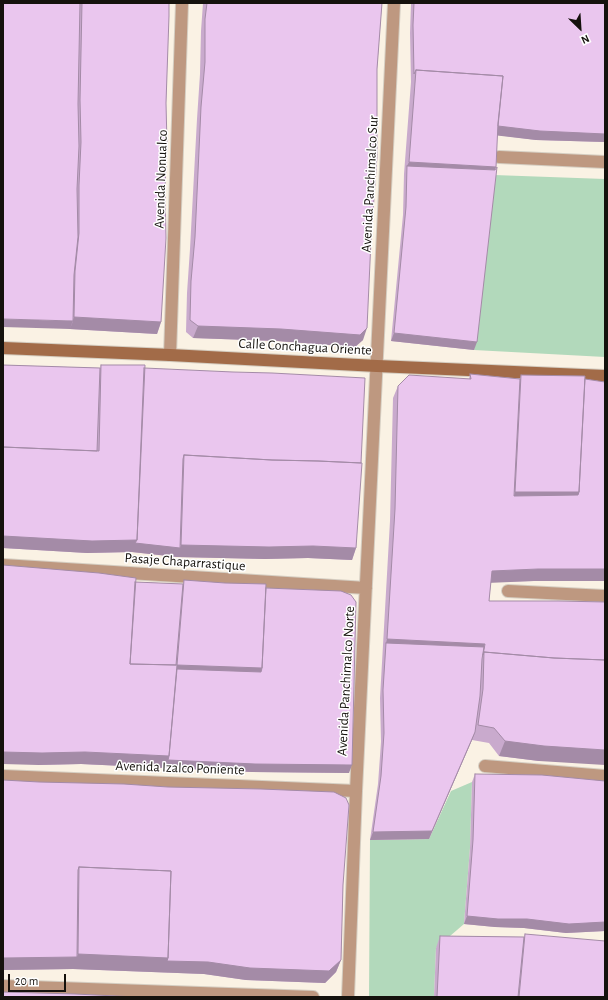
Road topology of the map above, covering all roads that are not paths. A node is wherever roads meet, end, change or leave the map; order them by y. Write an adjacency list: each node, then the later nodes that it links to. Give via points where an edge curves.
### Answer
1 (182, 3): 6 (street, Avenida Nonualco)
2 (394, 3): 7 (street, Avenida Panchimalco Sur)
3 (499, 157): 4 (street)
4 (605, 162)
5 (3, 348): 6 (street, Calle Conchagua Oriente)
6 (170, 355): 7 (street, Calle Conchagua Oriente)
7 (377, 366): 8 (street, Calle Conchagua Oriente); 10 (street, Avenida Panchimalco Norte)
8 (605, 376)
9 (3, 565): 10 (street, Pasaje Chaparrastique)
10 (366, 588): 16 (street, Avenida Panchimalco Norte)
11 (508, 591): 12 (street)
12 (605, 596)
13 (485, 766): 15 (street)
14 (3, 776): 16 (street, Avenida Izalco Poniente)
15 (605, 776)
16 (356, 791): 19 (street, Avenida Panchimalco Norte)
17 (3, 986): 18 (street)
18 (313, 997)
19 (348, 997)

